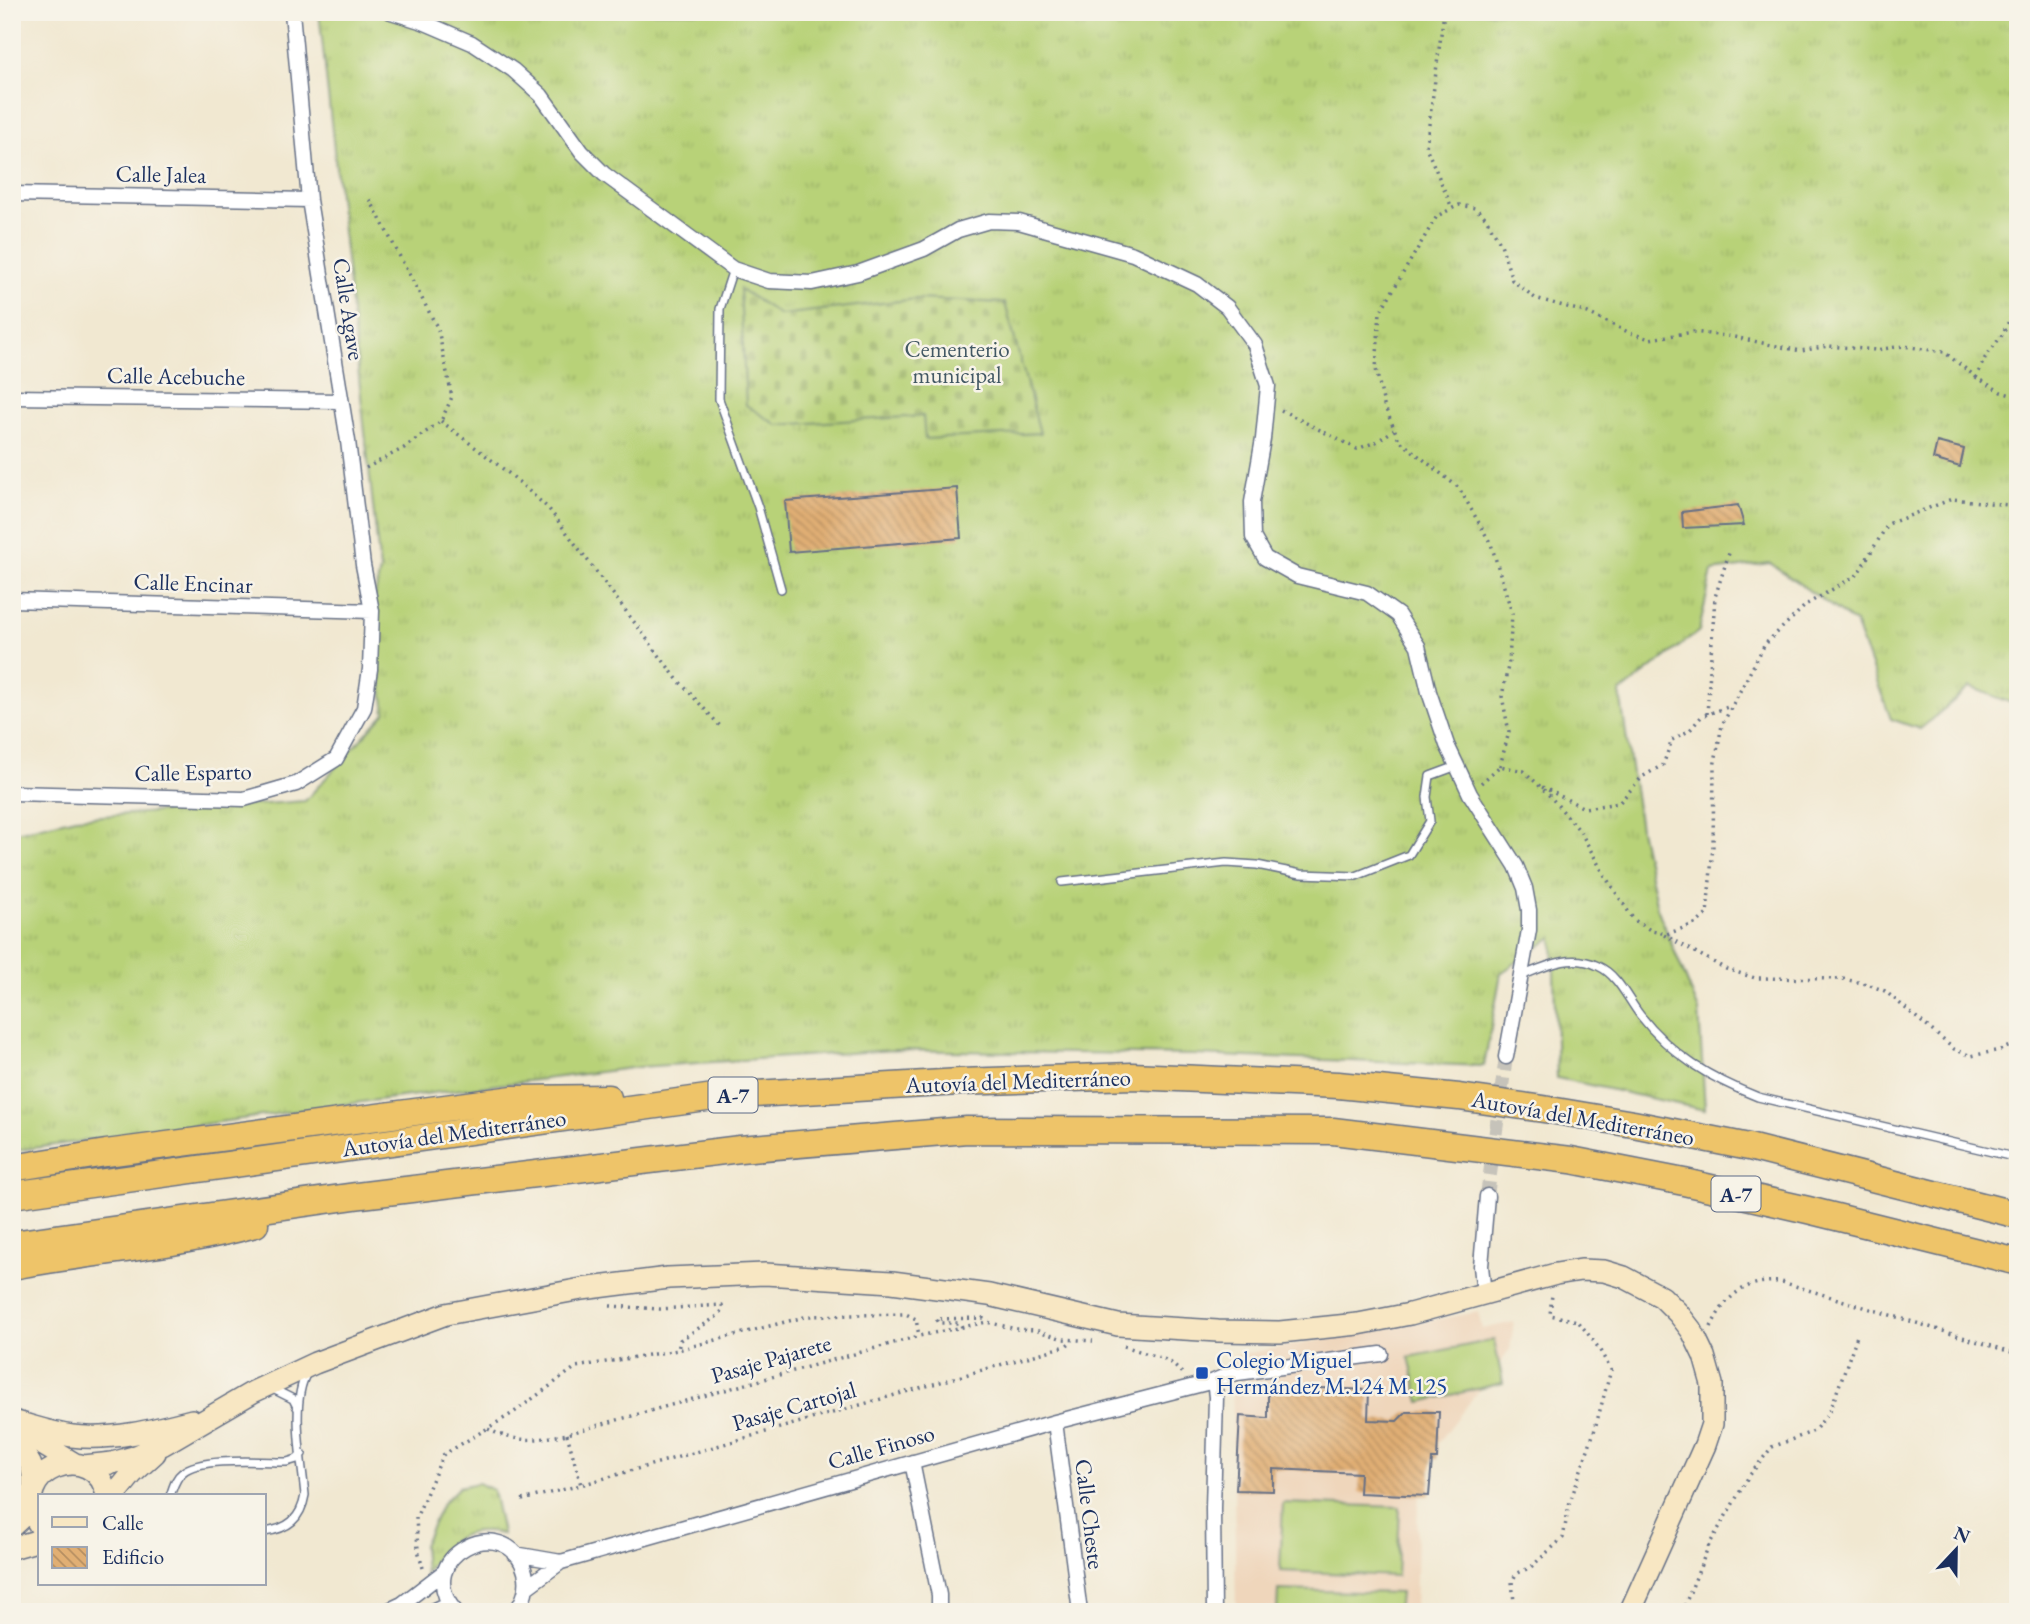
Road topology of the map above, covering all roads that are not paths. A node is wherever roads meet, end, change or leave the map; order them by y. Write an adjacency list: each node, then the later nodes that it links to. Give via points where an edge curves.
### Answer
1 (292, 12): 4 (street, Calle Agave)
2 (391, 12): 5 (street, via 472,43 513,70 541,95 604,174)
3 (12, 194): 4 (street, Calle Jalea)
4 (309, 200): 7 (street, Calle Agave)
5 (733, 269): 8 (lane, via 720,309 719,399 758,507); 11 (street, via 769,281 812,283 858,273 989,221 1019,222 1133,254 1197,284 1227,307 1255,345 1268,386 1252,502 1253,537 1265,558 1297,576 1367,593 1398,615 1418,646 1429,692)
6 (12, 397): 7 (street, Calle Acebuche)
7 (340, 401): 10 (street, Calle Agave)
8 (781, 589)
9 (12, 600): 10 (street, Calle Encinar)
10 (372, 611): 12 (street, Calle Esparto, via 364,708 336,759 296,784 244,799)
11 (1457, 766): 13 (lane, via 1430,776 1430,821 1409,855 1356,876 1226,863); 14 (street, via 1525,888 1529,930)
12 (12, 793)
13 (1062, 882)
14 (1521, 976): 15 (street); 17 (lane, via 1562,961 1598,965 1672,1049 1726,1085 1771,1100)
15 (1506, 1057)
16 (721, 1096): 18 (highway, via 513,1099); 19 (highway, Autovía del Mediterráneo / A-7); 22 (highway, Autovía del Mediterráneo / A-7, via 1132,1076 1338,1085 1459,1097 1633,1124 1749,1147)
17 (2018, 1158)
18 (12, 1168)
19 (12, 1195)
20 (355, 1196): 23 (highway, Autovía del Mediterráneo / A-7); 24 (highway, Autovía del Mediterráneo / A-7, via 740,1149 967,1130 1333,1131 1571,1160 1808,1210); 25 (highway, via 214,1236)
21 (1487, 1196): 26 (street, via 1481,1266)
22 (2018, 1215)
23 (12, 1244)
24 (2018, 1262)
25 (12, 1266)
26 (1485, 1294): 28 (street, via 1358,1324 1280,1332 1218,1331 1118,1325 989,1295 892,1282 765,1274 668,1278 446,1314); 61 (street, via 1556,1274 1604,1271 1662,1297 1692,1331 1704,1356 1712,1384 1712,1424)
27 (1381, 1354): 29 (street, Calle Finoso, via 1230,1374)
28 (315, 1363): 30 (street); 31 (lane, via 302,1382)
29 (1214, 1381): 34 (street, Calle Finoso); 60 (street)
30 (264, 1387): 31 (lane, via 293,1399); 32 (street)
31 (298, 1410): 38 (lane)
32 (218, 1411): 33 (street, via 104,1436 72,1436); 36 (street)
33 (12, 1421)
34 (1055, 1422): 39 (street, Calle Finoso); 59 (street, Calle Cheste)
35 (12, 1427): 40 (street)
36 (164, 1444): 40 (street, via 134,1457); 42 (street)
37 (12, 1445): 44 (street, via 29,1458 34,1471)
38 (302, 1454): 43 (lane, via 287,1462 198,1464 183,1472); 47 (lane, via 303,1507 279,1530)
39 (912, 1462): 51 (street, Calle Finoso); 58 (street)
40 (80, 1465): 41 (street, via 101,1480); 44 (street, via 46,1472)
41 (106, 1494)
42 (116, 1494)
43 (171, 1494)
44 (32, 1498): 45 (street); 46 (street, via 26,1513)
45 (38, 1522)
46 (12, 1526)
47 (266, 1532)
48 (38, 1541): 49 (street)
49 (12, 1548)
50 (515, 1554): 51 (street, Calle Finoso); 52 (street, Calle Finoso, via 505,1546 481,1541 458,1551); 53 (street, via 526,1574)
51 (561, 1562): 53 (street, Calle Finoso)
52 (445, 1571): 54 (street, via 445,1592); 55 (street, Calle Finoso)
53 (527, 1587): 57 (street)
54 (452, 1607): 56 (street)
55 (385, 1612)
56 (430, 1612)
57 (515, 1612)
58 (939, 1612)
59 (1080, 1612)
60 (1214, 1612)
61 (1630, 1612)

